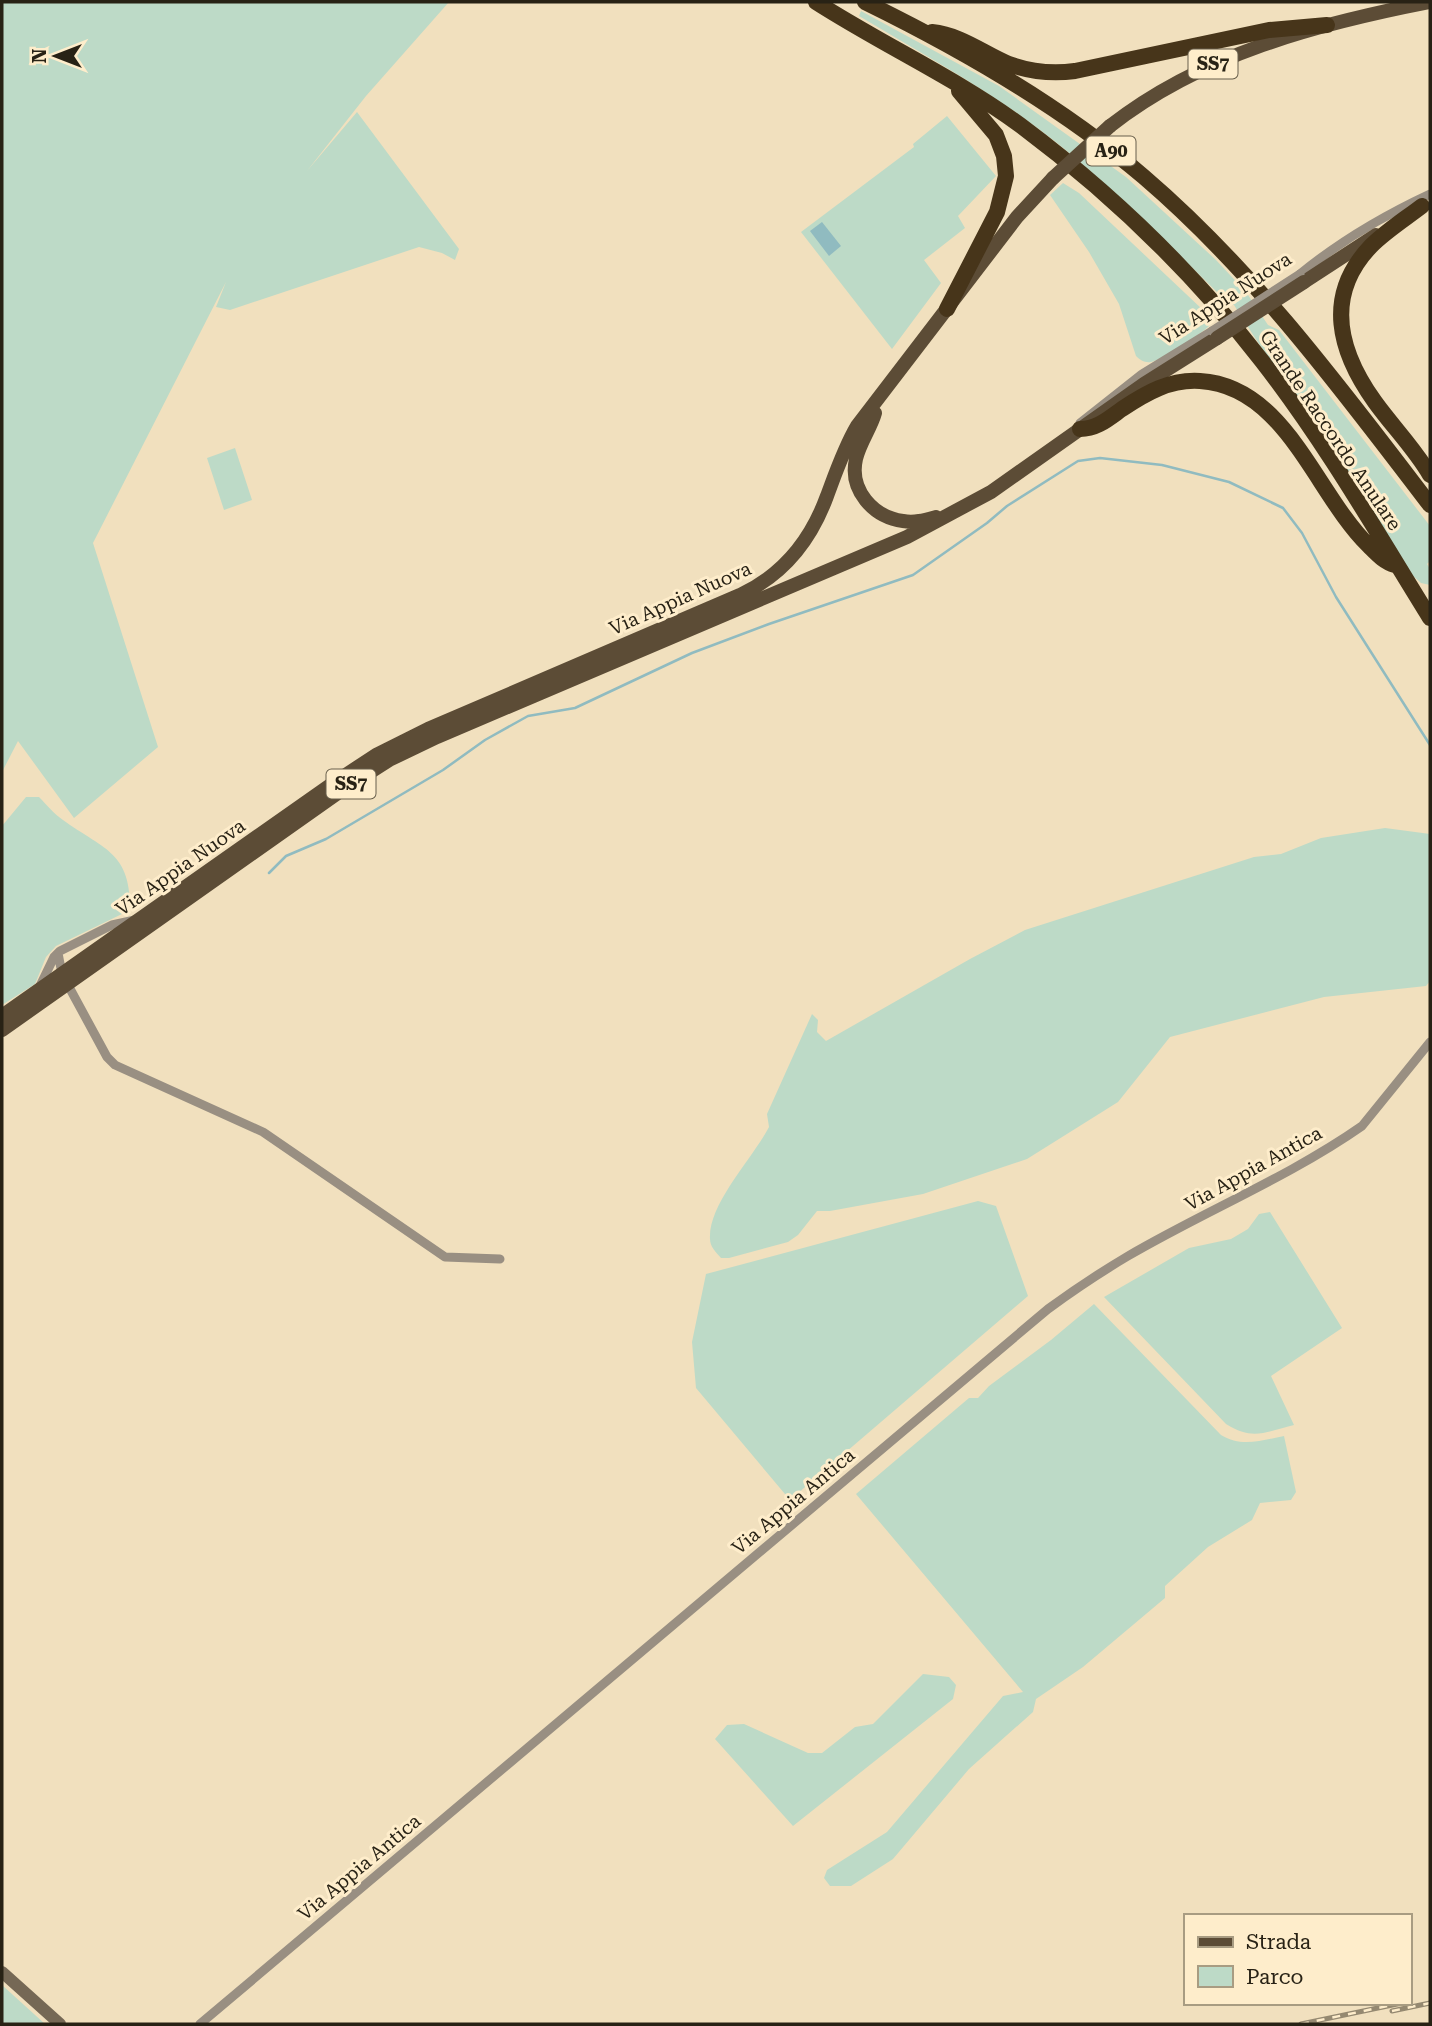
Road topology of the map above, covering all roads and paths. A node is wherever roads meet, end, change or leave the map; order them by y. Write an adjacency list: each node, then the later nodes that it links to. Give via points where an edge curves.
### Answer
1 (816, 2): 6 (highway, Grande Raccordo Anulare / A90)
2 (865, 2): 5 (highway, Grande Raccordo Anulare / A90)
3 (1430, 2): 4 (main road, Via Appia Nuova / SS7)
4 (1327, 25): 5 (highway, via 1269,30 1053,73 1008,64 945,33); 8 (main road, Via Appia Nuova / SS7, bridge, via 1226,58 1110,126 1022,211)
5 (921, 31): 14 (highway, Grande Raccordo Anulare / A90, via 1082,130 1169,199 1273,307)
6 (951, 80): 8 (highway, via 994,131 1006,172 997,212); 16 (highway, Grande Raccordo Anulare / A90, via 1078,170 1202,288 1288,397)
7 (1427, 200): 9 (main road, Via Appia Nuova / SS7, bridge); 13 (highway, via 1372,245 1357,265 1344,295 1340,322 1345,348 1362,382)
8 (947, 309): 10 (main road, Via Appia Nuova / SS7)
9 (1215, 334): 11 (main road, Via Appia Nuova / SS7); 12 (street, Via Appia Nuova, via 1142,374)
10 (875, 404): 15 (main road, via 875,415 855,462 856,484 865,500 899,521); 18 (main road, Via Appia Nuova / SS7, via 855,429 808,536 790,560 765,581 388,748)
11 (1080, 429): 12 (main road, Via Appia Nuova / SS7); 16 (highway, via 1092,429 1166,385 1194,380 1230,387 1270,415 1308,461 1357,535 1387,563)
12 (1050, 450): 15 (main road, Via Appia Nuova / SS7)
13 (1430, 475)
14 (1430, 505)
15 (952, 514): 20 (main road, Via Appia Nuova / SS7, via 881,550 404,752)
16 (1398, 566): 17 (highway, Grande Raccordo Anulare / A90)
17 (1430, 618)
18 (136, 920): 19 (street, via 112,925); 20 (main road, Via Appia Nuova / SS7)
19 (58, 953): 20 (street); 21 (street)
20 (64, 979): 21 (main road, Via Appia Nuova / SS7); 23 (main road, Via Appia Nuova / SS7); 25 (street, via 107,1056 118,1067 263,1132 445,1257)
21 (38, 991): 22 (main road, Via Appia Nuova / SS7)
22 (2, 1016)
23 (2, 1030)
24 (1430, 1042): 28 (street, Via Appia Antica, via 1362,1126 1128,1256 1048,1309)
25 (500, 1259)
26 (2, 1972): 27 (street)
27 (60, 2024)
28 (200, 2024)

